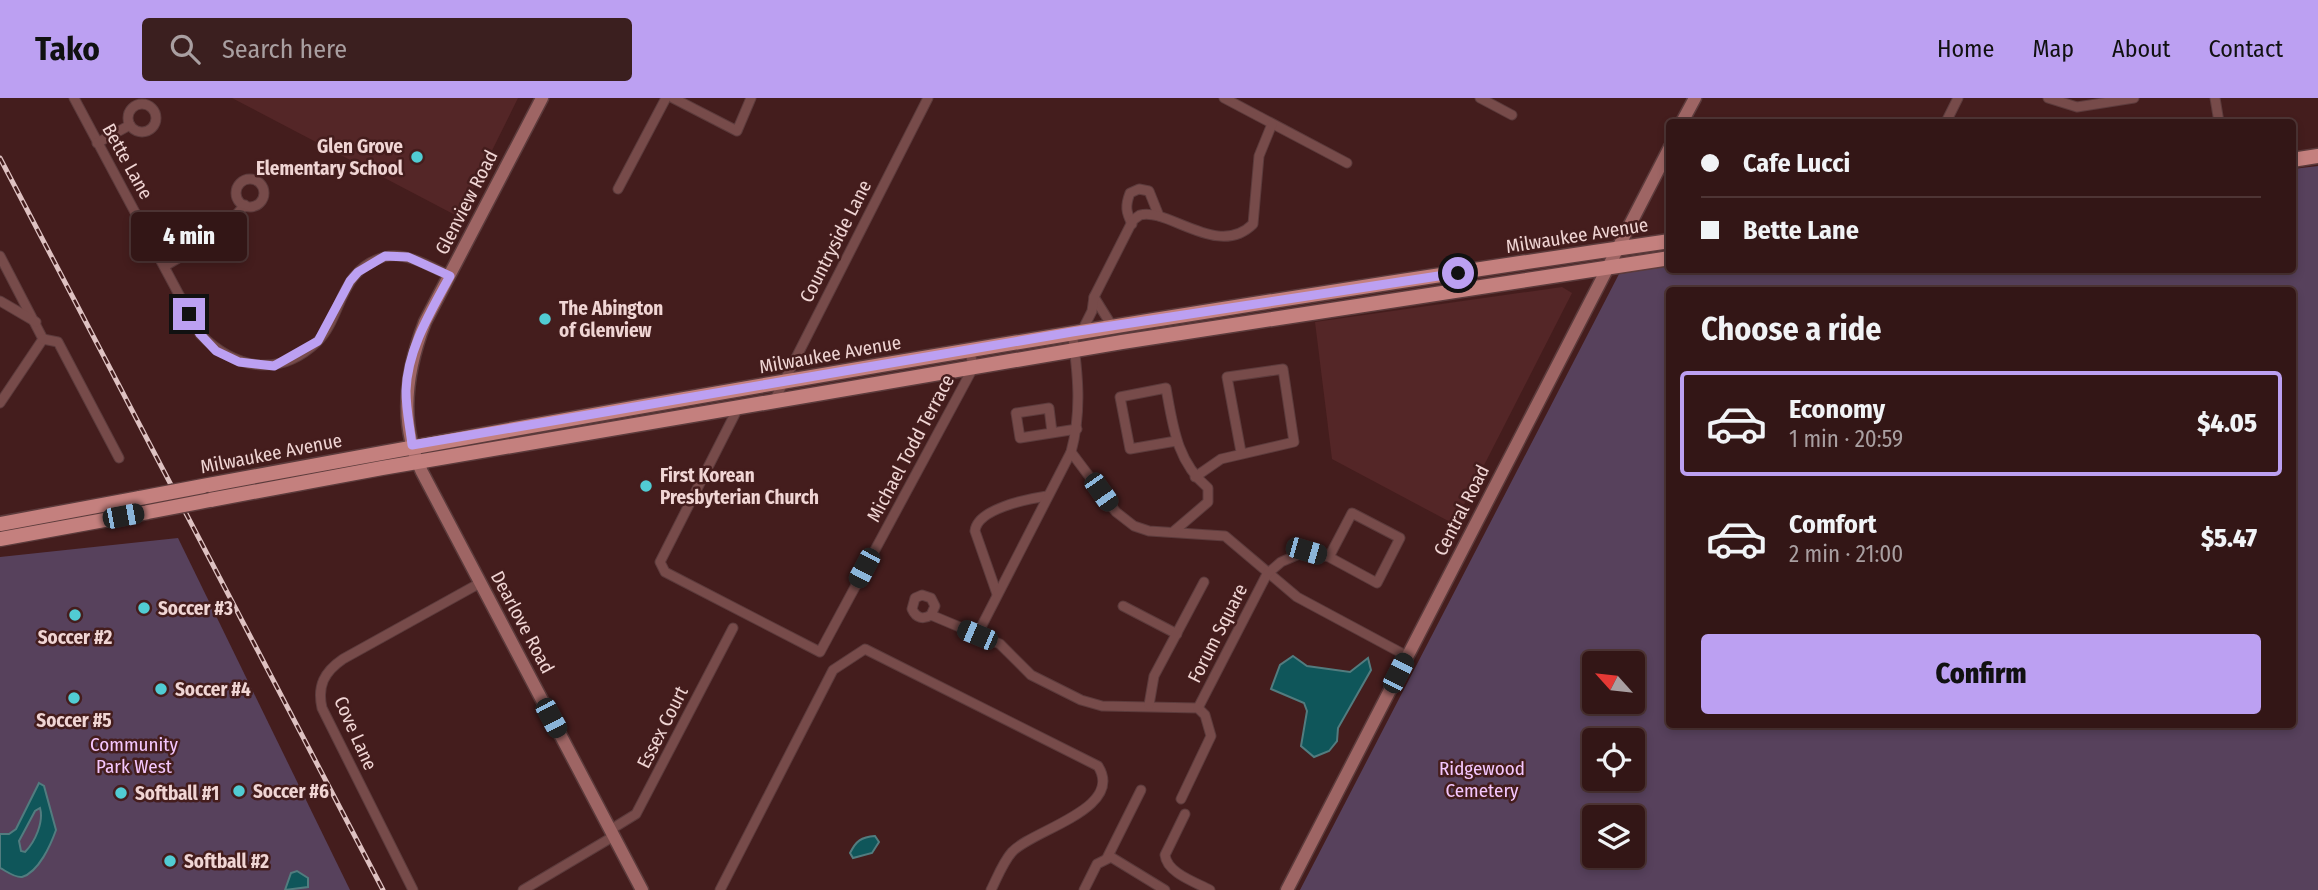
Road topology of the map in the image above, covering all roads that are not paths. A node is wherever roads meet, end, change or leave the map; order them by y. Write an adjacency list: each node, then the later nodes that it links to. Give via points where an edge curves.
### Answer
1 (74, 98): 21 (street, Bette Lane)
2 (542, 98): 37 (main road, Glenview Road)
3 (666, 98): 26 (street)
4 (674, 98): 5 (street, via 737,131)
5 (751, 98)
6 (928, 98): 48 (street, Countryside Lane)
7 (1224, 98): 19 (street)
8 (1480, 98): 15 (street)
9 (1695, 98): 16 (main road)
10 (1958, 98): 17 (street)
11 (2048, 98): 14 (street, via 2077,107)
12 (2134, 98): 14 (street)
13 (2215, 98): 18 (street)
14 (2097, 101)
15 (1513, 115)
16 (1684, 119)
17 (1948, 119)
18 (2218, 119)
19 (1272, 124): 25 (street); 28 (street, via 1259,156 1256,214 1245,233 1198,233)
20 (130, 125): 21 (street)
21 (97, 143): 34 (street, Bette Lane)
22 (1666, 155): 31 (main road, Central Road)
23 (2318, 156): 24 (main road)
24 (2296, 159)
25 (1347, 163)
26 (618, 189)
27 (245, 205): 34 (street, via 219,234)
28 (1158, 215): 29 (street, via 1140,215); 29 (street, via 1149,191 1139,189 1130,193 1126,202)
29 (1132, 224): 38 (street)
30 (1666, 242): 31 (main road, Milwaukee Avenue)
31 (1617, 249): 35 (main road, Central Road); 36 (main road, Milwaukee Avenue)
32 (0, 256): 41 (street)
33 (1666, 259): 35 (main road, Milwaukee Avenue)
34 (165, 266): 37 (street, Bette Lane, via 200,334 216,351 239,362 274,366 318,341 350,281 385,256 408,257)
35 (1606, 268): 40 (main road, Milwaukee Avenue); 75 (main road, Central Road)
36 (1458, 273): 40 (main road, via 1445,280 1393,288); 42 (main road, Milwaukee Avenue)
37 (450, 276): 55 (main road, Glenview Road, via 411,360 406,390)
38 (1094, 297): 42 (street); 43 (street, via 1092,311)
39 (0, 301): 41 (street)
40 (1383, 302): 46 (main road, Milwaukee Avenue)
41 (36, 321): 44 (street)
42 (1112, 326): 43 (main road, Milwaukee Avenue)
43 (1077, 332): 45 (main road, Milwaukee Avenue); 46 (street)
44 (43, 339): 50 (street); 58 (street, via 58,342)
45 (970, 350): 47 (street, Michael Todd Terrace); 48 (main road, Milwaukee Avenue)
46 (1074, 351): 47 (main road, Milwaukee Avenue); 52 (street)
47 (973, 368): 49 (main road, Milwaukee Avenue); 51 (street, Michael Todd Terrace, via 820,652 665,572 660,562)
48 (784, 382): 49 (street, Countryside Lane); 55 (main road, Milwaukee Avenue)
49 (774, 401): 51 (main road, Milwaukee Avenue)
50 (0, 403)
51 (738, 408): 59 (main road, Milwaukee Avenue)
52 (1077, 429): 53 (street); 56 (street)
53 (1052, 432): 53 (street, via 1049,408 1016,413 1020,438)
54 (1176, 441): 54 (street, via 1166,388 1120,397 1130,449); 60 (street)
55 (412, 445): 59 (main road, Dearlove Road); 62 (main road, Milwaukee Avenue, bridge)
56 (1070, 452): 61 (street); 63 (street, via 1116,512 1134,526)
57 (1241, 452): 57 (street, via 1227,377 1283,369 1294,442); 60 (street)
58 (119, 458)
59 (418, 463): 64 (main road, Milwaukee Avenue, bridge); 68 (main road, Dearlove Road)
60 (1195, 477): 63 (street, via 1208,488 1208,502)
61 (1047, 496): 69 (street); 69 (street, via 1016,503 980,517 976,523)
62 (0, 524)
63 (1173, 532): 66 (street, via 1225,536)
64 (0, 540)
65 (1329, 557): 65 (street, via 1377,583 1400,538 1352,513); 66 (street, via 1306,551)
66 (1267, 574): 75 (street, via 1297,597); 77 (street, Forum Square)
67 (1204, 582): 73 (street)
68 (480, 583): 81 (main road, Dearlove Road); 83 (street, Cove Lane, via 343,659 320,685 322,708)
69 (997, 594): 74 (street)
70 (1122, 606): 73 (street)
71 (931, 615): 74 (street)
72 (733, 628): 81 (street, Essex Court, via 636,814)
73 (1177, 634): 76 (street, via 1154,676)
74 (977, 635): 76 (street, via 1000,645 1031,675 1081,700 1102,706)
75 (1407, 656): 91 (main road, Central Road)
76 (1149, 705): 77 (street)
77 (1198, 708): 79 (street, via 1211,736)
78 (1141, 790): 82 (street)
79 (1181, 799)
80 (1185, 814): 90 (street, via 1165,860 1176,872)
81 (612, 833): 84 (street); 85 (main road, Dearlove Road)
82 (1109, 858): 88 (street, via 1091,872); 89 (street)
83 (414, 890)
84 (523, 890)
85 (642, 890)
86 (720, 890): 87 (street, via 833,670 865,649 1098,766 1103,774 1097,798 1014,850)
87 (991, 890)
88 (1084, 890)
89 (1165, 890)
90 (1210, 890)
91 (1287, 890)

